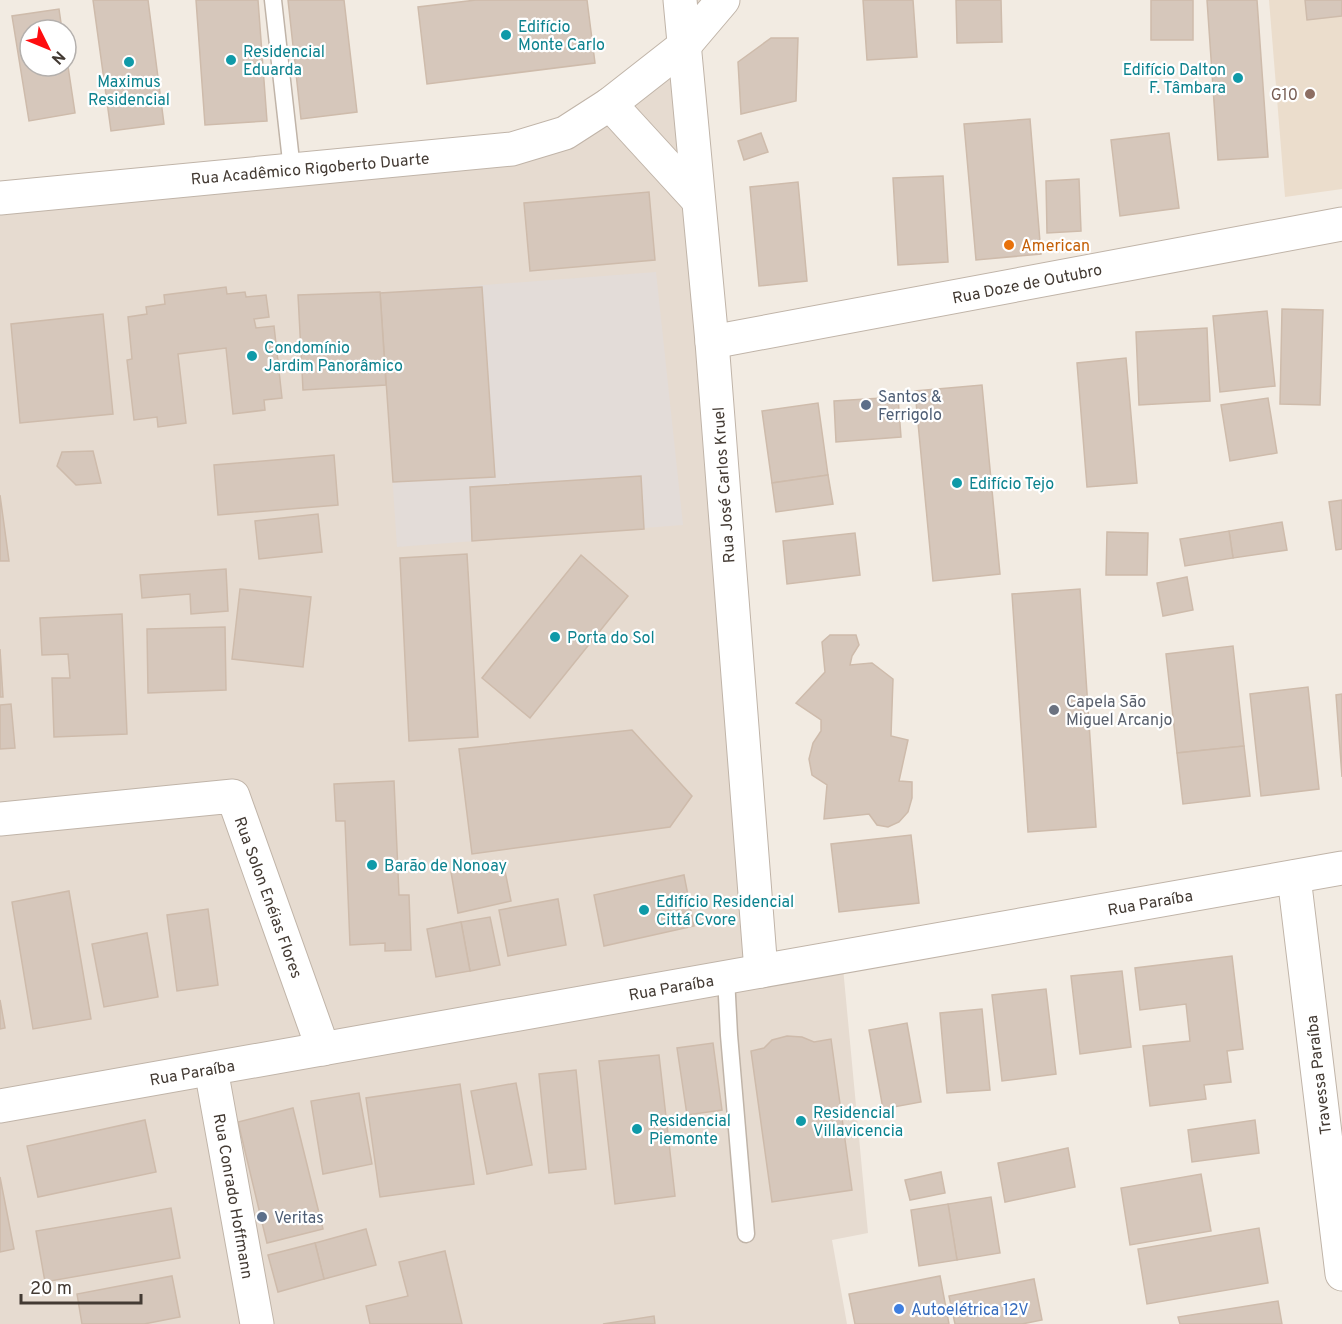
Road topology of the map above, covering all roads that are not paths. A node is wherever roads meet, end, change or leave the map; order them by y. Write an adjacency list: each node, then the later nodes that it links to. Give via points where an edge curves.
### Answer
1 (273, 0): 6 (lane)
2 (680, 0): 4 (street, Rua José Carlos Kruel)
3 (723, 0): 4 (street, Rua Acadêmico Rigoberto Duarte)
4 (684, 46): 5 (street, Rua Acadêmico Rigoberto Duarte); 8 (street, Rua José Carlos Kruel)
5 (610, 104): 6 (street, Rua Acadêmico Rigoberto Duarte, via 565,133 512,149); 8 (street)
6 (292, 170): 7 (street, Rua Acadêmico Rigoberto Duarte)
7 (0, 198)
8 (698, 200): 10 (street, Rua José Carlos Kruel)
9 (1342, 224): 10 (street, Rua Doze de Outubro)
10 (712, 342): 14 (street, Rua José Carlos Kruel)
11 (0, 819): 16 (street, Rua Solon Enéias Flores, via 233,796)
12 (1342, 868): 13 (street, Rua Paraíba)
13 (1294, 876): 14 (street, Rua Paraíba); 20 (street, Travessa Paraíba)
14 (761, 971): 15 (street, Rua Paraíba)
15 (726, 977): 16 (street, Rua Paraíba); 19 (lane)
16 (323, 1049): 17 (street, Rua Paraíba)
17 (211, 1069): 18 (street, Rua Paraíba); 21 (street, Rua Conrado Hoffmann)
18 (0, 1106)
19 (746, 1234)
20 (1342, 1274)
21 (257, 1324)

